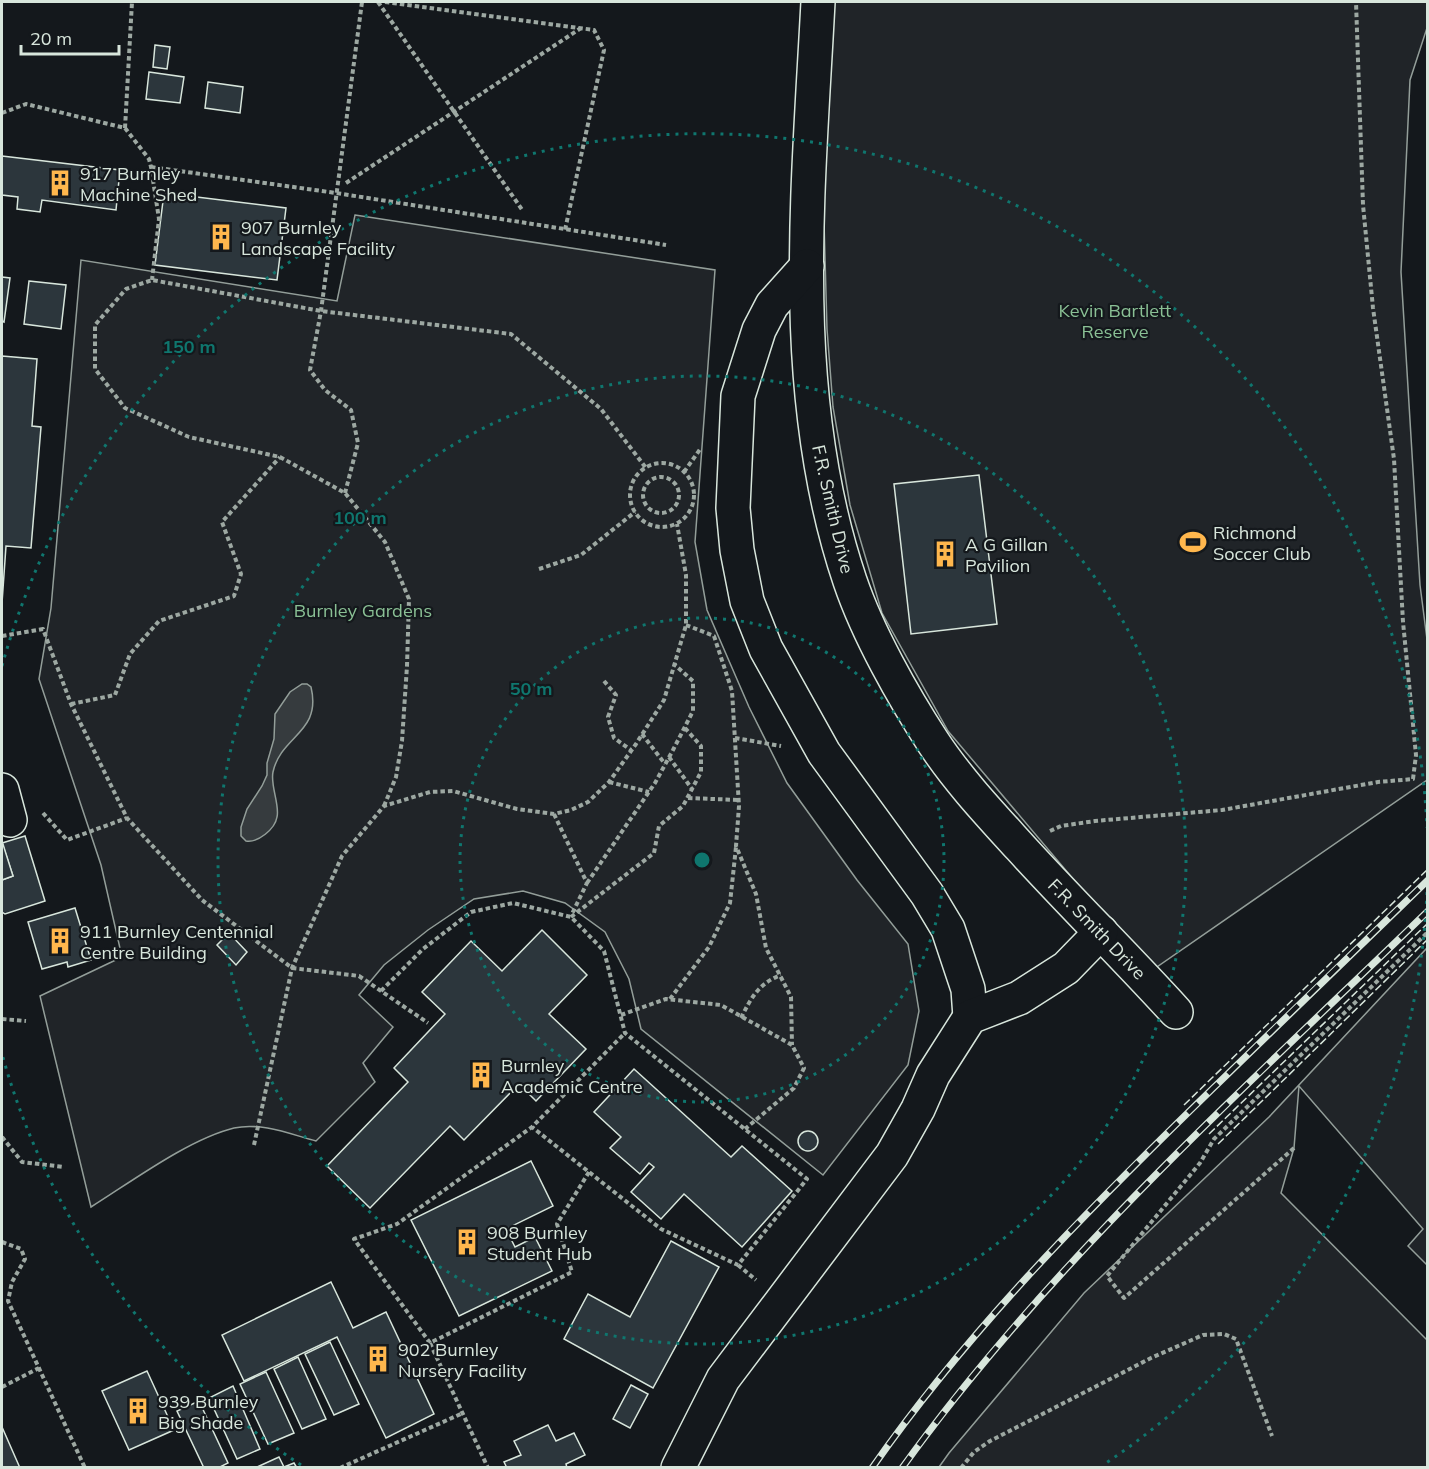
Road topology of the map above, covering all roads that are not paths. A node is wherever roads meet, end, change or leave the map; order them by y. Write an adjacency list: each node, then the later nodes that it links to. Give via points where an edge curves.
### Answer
1 (818, 2): 2 (street, F.R. Smith Drive)
2 (807, 266): 3 (street, F.R. Smith Drive, via 814,427 851,585 890,669 934,744 977,800); 5 (street, via 763,321 738,396 733,508 747,601 766,649 824,753 948,929 968,989)
3 (1101, 932): 4 (street, F.R. Smith Drive); 5 (street, via 1066,969 1019,998)
4 (1176, 1012)
5 (970, 1017): 6 (street, via 933,1075 892,1155 723,1379)
6 (678, 1467)

